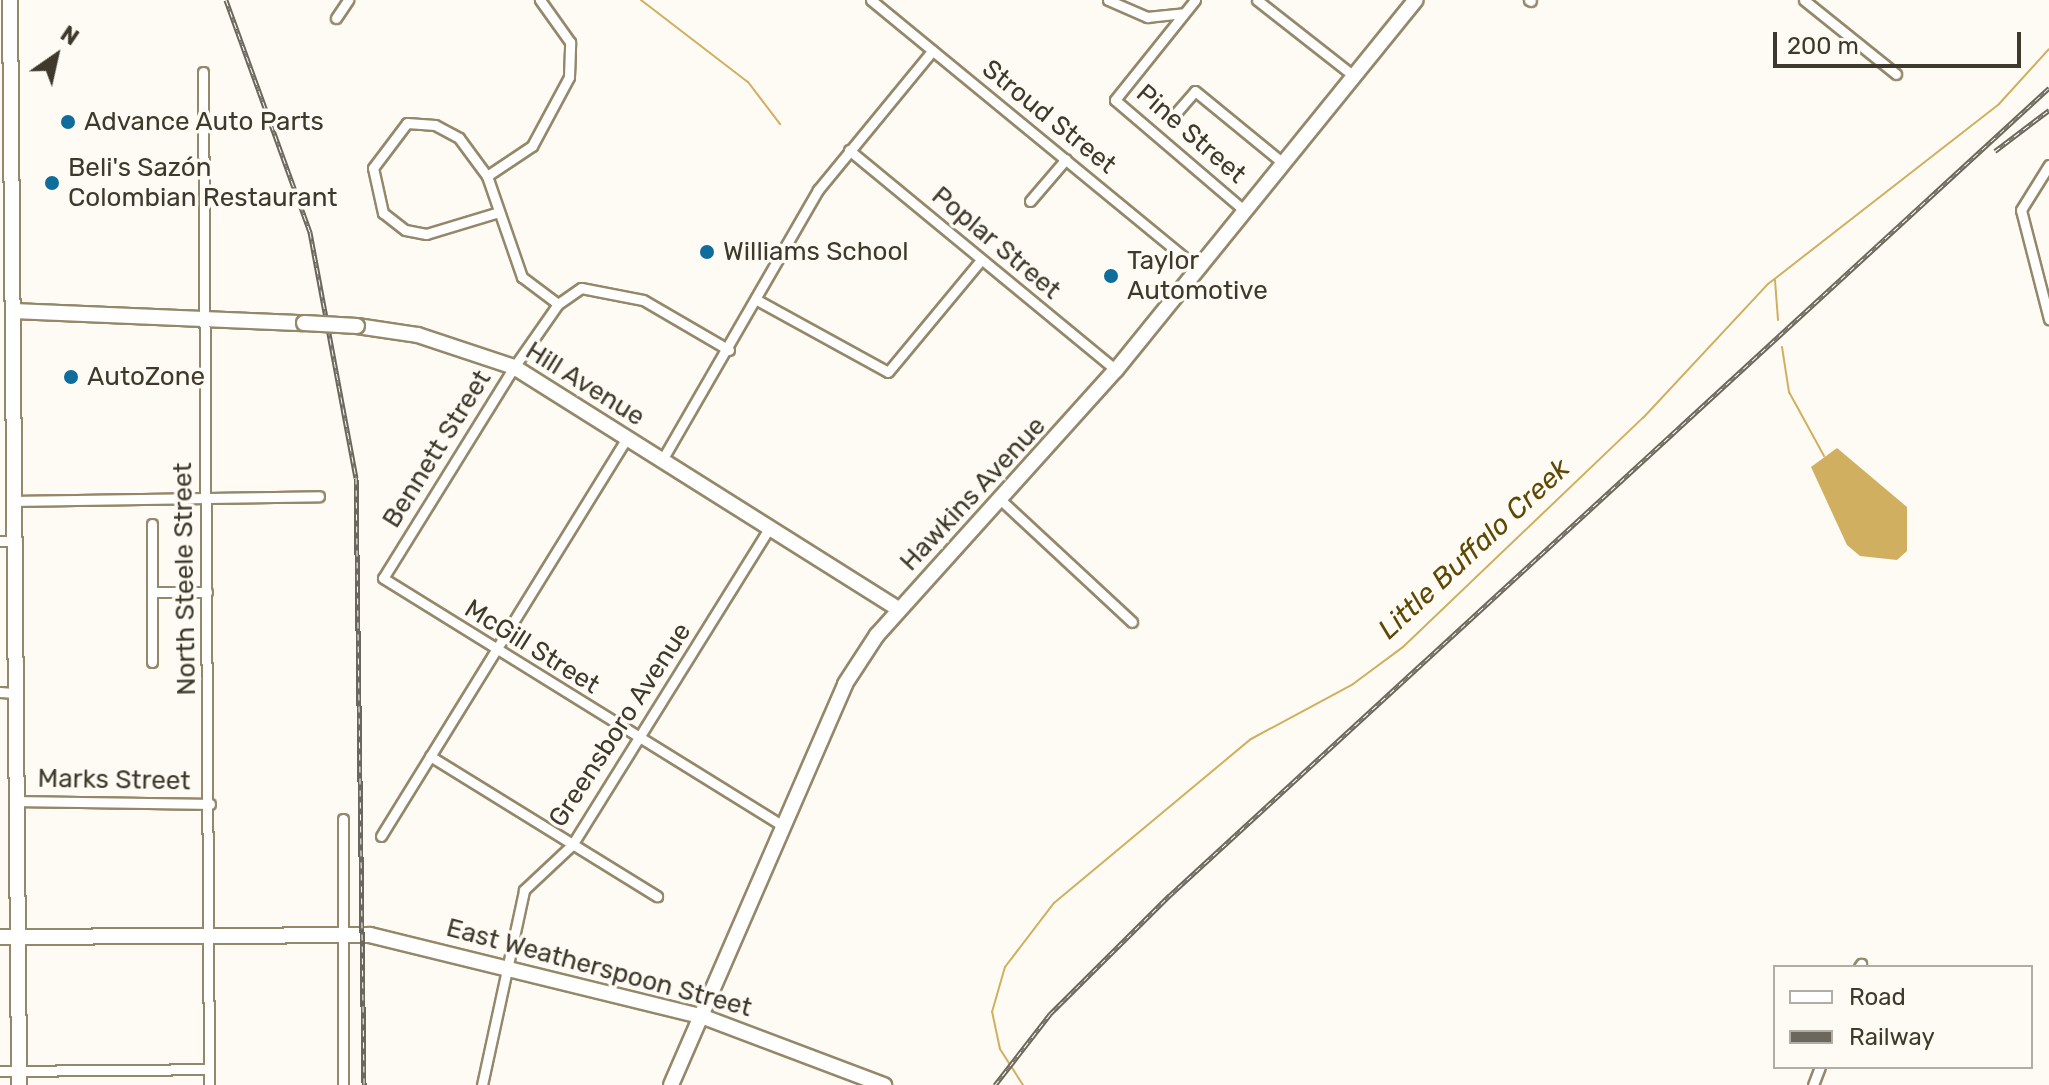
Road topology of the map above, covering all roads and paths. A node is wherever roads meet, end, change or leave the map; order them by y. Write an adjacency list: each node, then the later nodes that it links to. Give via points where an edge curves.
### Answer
1 (10, 0): 16 (main road)
2 (348, 0): 11 (street)
3 (540, 0): 22 (street, via 570,42 569,77 532,146)
4 (871, 0): 12 (street, Stroud Street)
5 (1108, 0): 10 (street, via 1147,17)
6 (1195, 0): 10 (street)
7 (1257, 0): 15 (street)
8 (1416, 0): 15 (main road, Hawkins Avenue)
9 (1804, 0): 14 (street)
10 (1184, 13): 24 (street, Pine Street, via 1115,100)
11 (336, 18)
12 (932, 51): 18 (street); 19 (street, Stroud Street)
13 (203, 72): 32 (street, North Steele Street)
14 (1896, 74)
15 (1354, 76): 20 (main road, Hawkins Avenue)
16 (5, 105): 30 (main road)
17 (1175, 114): 20 (street, via 1195,91)
18 (849, 150): 26 (street, Poplar Street); 28 (street)
19 (1066, 159): 23 (street); 27 (street, Stroud Street)
20 (1283, 163): 24 (main road, Hawkins Avenue)
21 (2049, 165): 31 (street, via 2021,210)
22 (487, 176): 25 (street); 25 (street, via 459,138 418,122 393,134 372,175 385,216 416,234)
23 (1030, 201)
24 (1245, 211): 27 (main road, Hawkins Avenue)
25 (499, 212): 29 (street, via 522,277)
26 (981, 260): 28 (street, via 885,372); 35 (street, Poplar Street)
27 (1199, 269): 35 (main road, Hawkins Avenue)
28 (757, 300): 33 (street)
29 (558, 304): 33 (street, via 581,288 615,290); 34 (street, Bennett Street)
30 (6, 311): 32 (main road, Hill Avenue); 40 (main road)
31 (2049, 319)
32 (204, 322): 34 (main road, Hill Avenue, bridge, via 357,326 418,335); 39 (street, North Steele Street)
33 (729, 350): 37 (street)
34 (514, 367): 36 (main road, Hill Avenue); 45 (street, Bennett Street)
35 (1116, 370): 41 (main road, Hawkins Avenue)
36 (627, 438): 37 (main road, Hill Avenue); 50 (street)
37 (662, 460): 43 (main road, Hill Avenue)
38 (319, 496): 39 (street)
39 (206, 498): 40 (street); 47 (street, North Steele Street)
40 (15, 501): 44 (main road)
41 (1003, 502): 48 (main road, Hawkins Avenue); 49 (street)
42 (152, 524): 46 (street)
43 (770, 527): 48 (main road, Hill Avenue); 54 (street, Greensboro Avenue)
44 (8, 541): 53 (main road)
45 (383, 578): 50 (street, McGill Street)
46 (152, 592): 47 (street); 51 (street)
47 (207, 592): 57 (street, North Steele Street)
48 (899, 609): 59 (main road, Hawkins Avenue, via 845,684)
49 (1132, 622)
50 (494, 649): 54 (street, McGill Street); 55 (street)
51 (152, 662)
52 (0, 692): 53 (street)
53 (16, 693): 56 (main road)
54 (640, 739): 59 (street, McGill Street); 61 (street, Greensboro Avenue)
55 (430, 756): 60 (street); 61 (street)
56 (17, 801): 57 (street, Marks Street); 66 (main road)
57 (210, 804): 64 (street, North Steele Street)
58 (343, 819): 63 (street)
59 (783, 826): 68 (main road, Hawkins Avenue)
60 (381, 836)
61 (572, 845): 62 (street); 67 (street, Greensboro Avenue, via 524,890)
62 (657, 896)
63 (341, 931): 64 (main road, East Weatherspoon Street); 67 (main road, East Weatherspoon Street); 73 (street)
64 (207, 932): 66 (main road, East Weatherspoon Street); 69 (street, North Steele Street)
65 (0, 937): 66 (main road, East Weatherspoon Street)
66 (17, 937): 71 (main road)
67 (508, 968): 68 (main road, East Weatherspoon Street); 74 (street, Greensboro Avenue)
68 (701, 1016): 75 (main road, Hawkins Avenue); 76 (main road, East Weatherspoon Street)
69 (209, 1069): 71 (street); 72 (street, North Steele Street)
70 (0, 1071): 71 (street)
71 (19, 1078)
72 (209, 1085)
73 (343, 1085)
74 (482, 1085)
75 (671, 1085)
76 (884, 1085)

